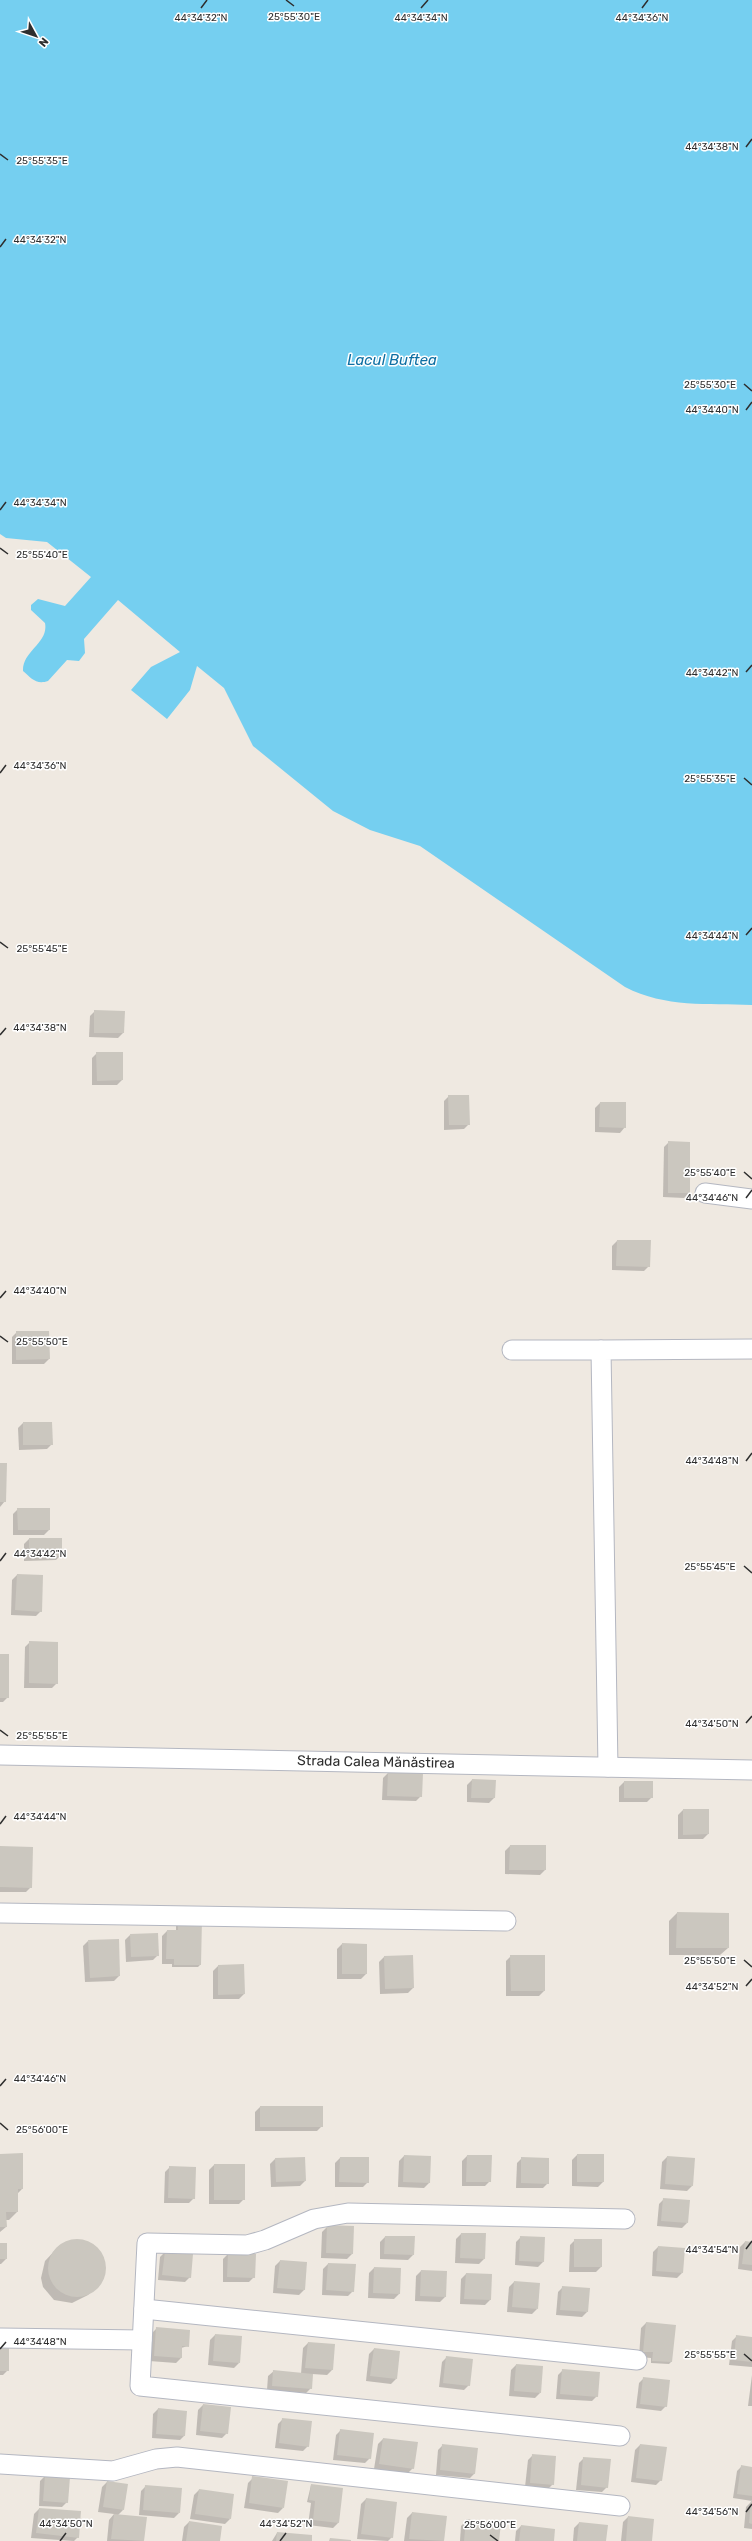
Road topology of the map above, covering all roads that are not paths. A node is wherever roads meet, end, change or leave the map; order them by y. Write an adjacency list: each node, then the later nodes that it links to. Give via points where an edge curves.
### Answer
1 (705, 1193): 2 (street)
2 (752, 1199)
3 (752, 1349): 5 (street)
4 (512, 1350): 5 (street)
5 (601, 1350): 7 (street)
6 (0, 1754): 7 (street, Strada Calea Mănăstirea)
7 (608, 1767): 8 (street, Strada Calea Mănăstirea)
8 (752, 1770)
9 (0, 1913): 10 (street)
10 (506, 1921)
11 (625, 2219): 12 (street, via 348,2213 314,2218 266,2240 247,2245 147,2243)
12 (144, 2309): 14 (street); 15 (street)
13 (0, 2338): 14 (street)
14 (142, 2340): 16 (street, via 140,2386)
15 (637, 2360)
16 (620, 2436)
17 (0, 2464): 18 (street, via 113,2471 156,2459 177,2457)
18 (620, 2506)

